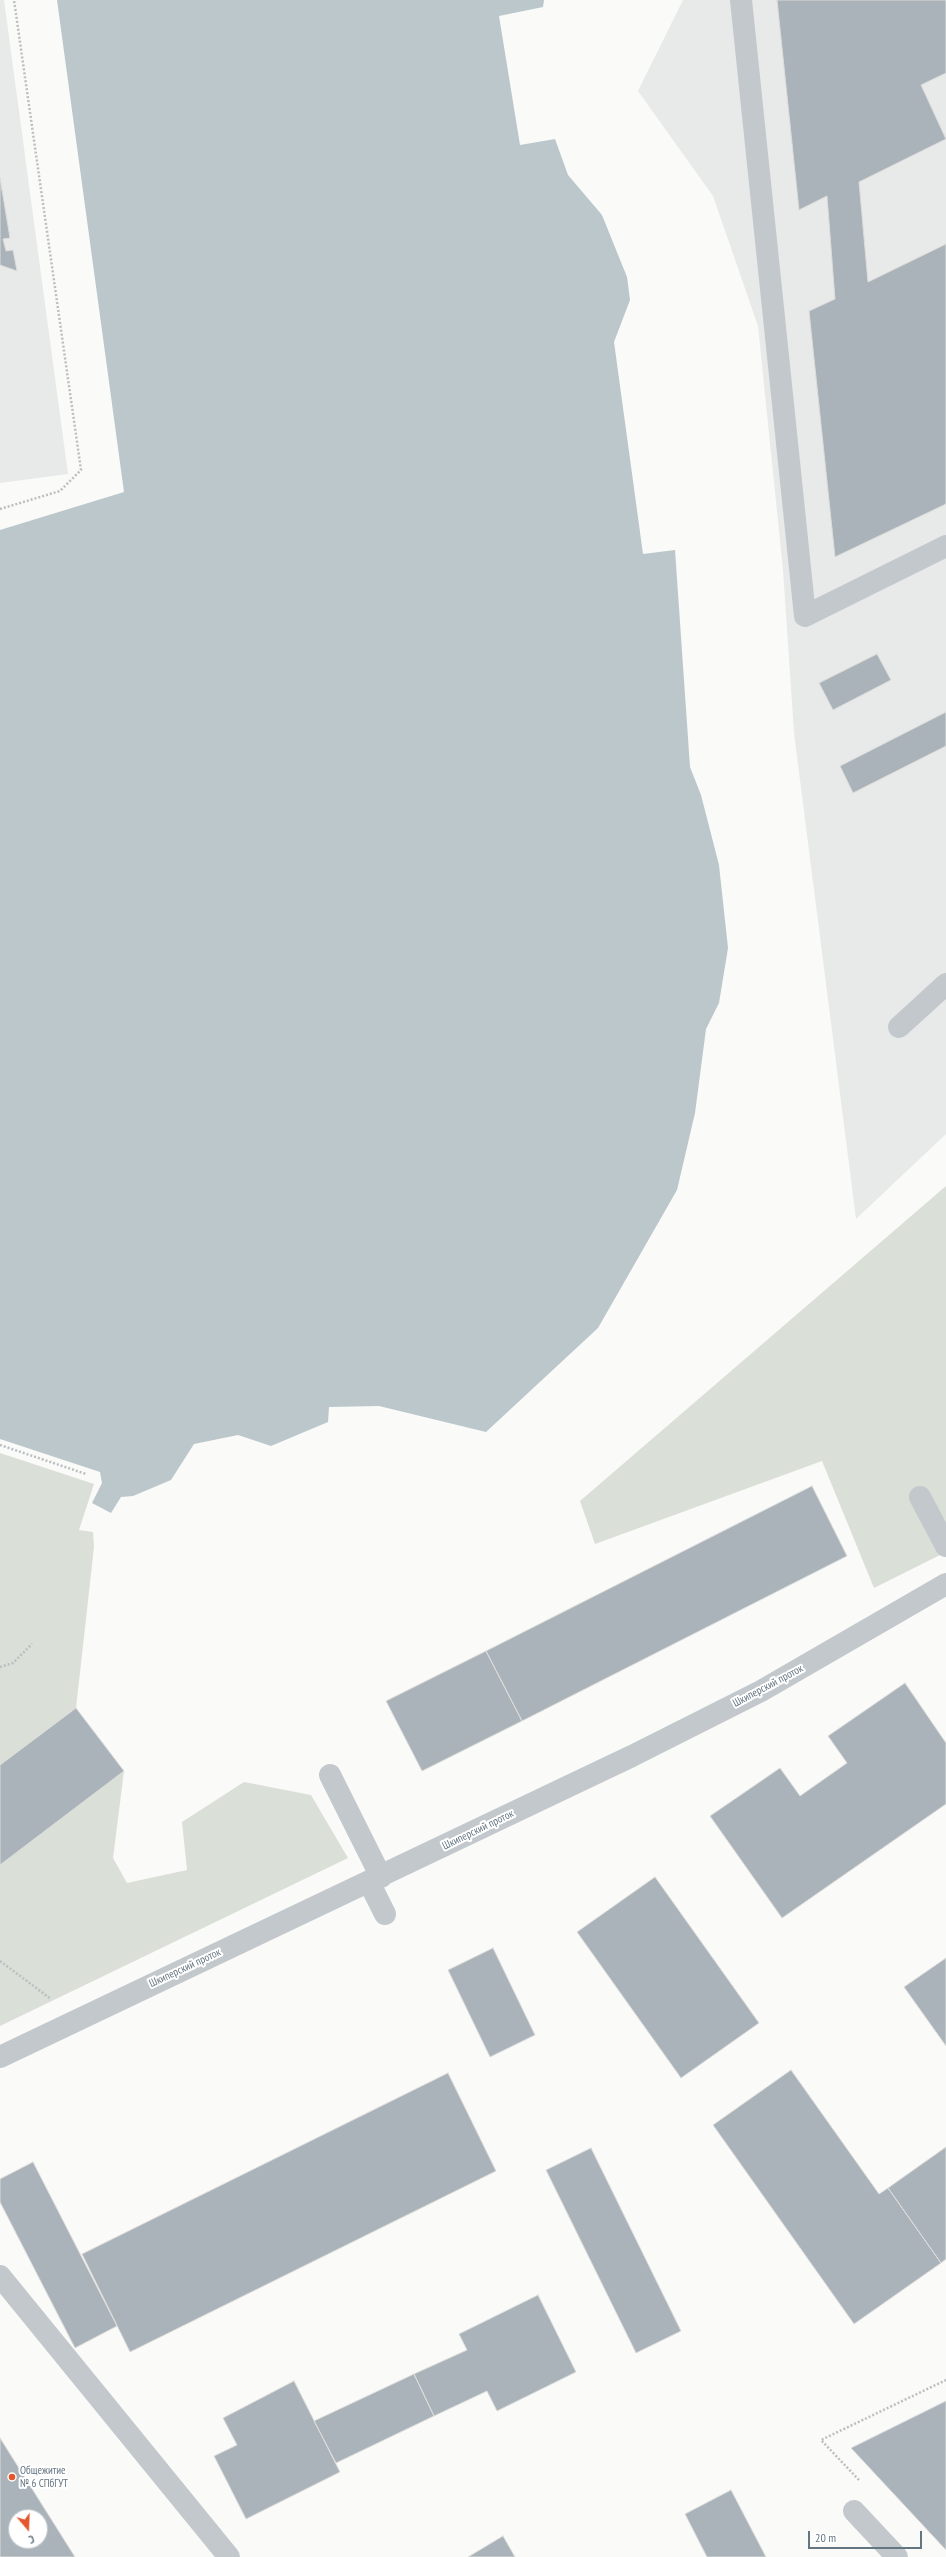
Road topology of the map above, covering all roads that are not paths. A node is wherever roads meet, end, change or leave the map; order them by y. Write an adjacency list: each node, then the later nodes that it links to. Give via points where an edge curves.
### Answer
1 (741, 0): 2 (street, via 805,616)
2 (946, 546)
3 (946, 984): 4 (street)
4 (899, 1027)
5 (920, 1497): 6 (street)
6 (946, 1546)
7 (946, 1584): 9 (street, Шкиперский проток, via 761,1691)
8 (330, 1775): 9 (street)
9 (375, 1880): 10 (street); 11 (street, Шкиперский проток)
10 (385, 1914)
11 (0, 2057)
12 (0, 2276): 14 (street)
13 (854, 2511): 15 (street)
14 (229, 2557)
15 (897, 2557)

